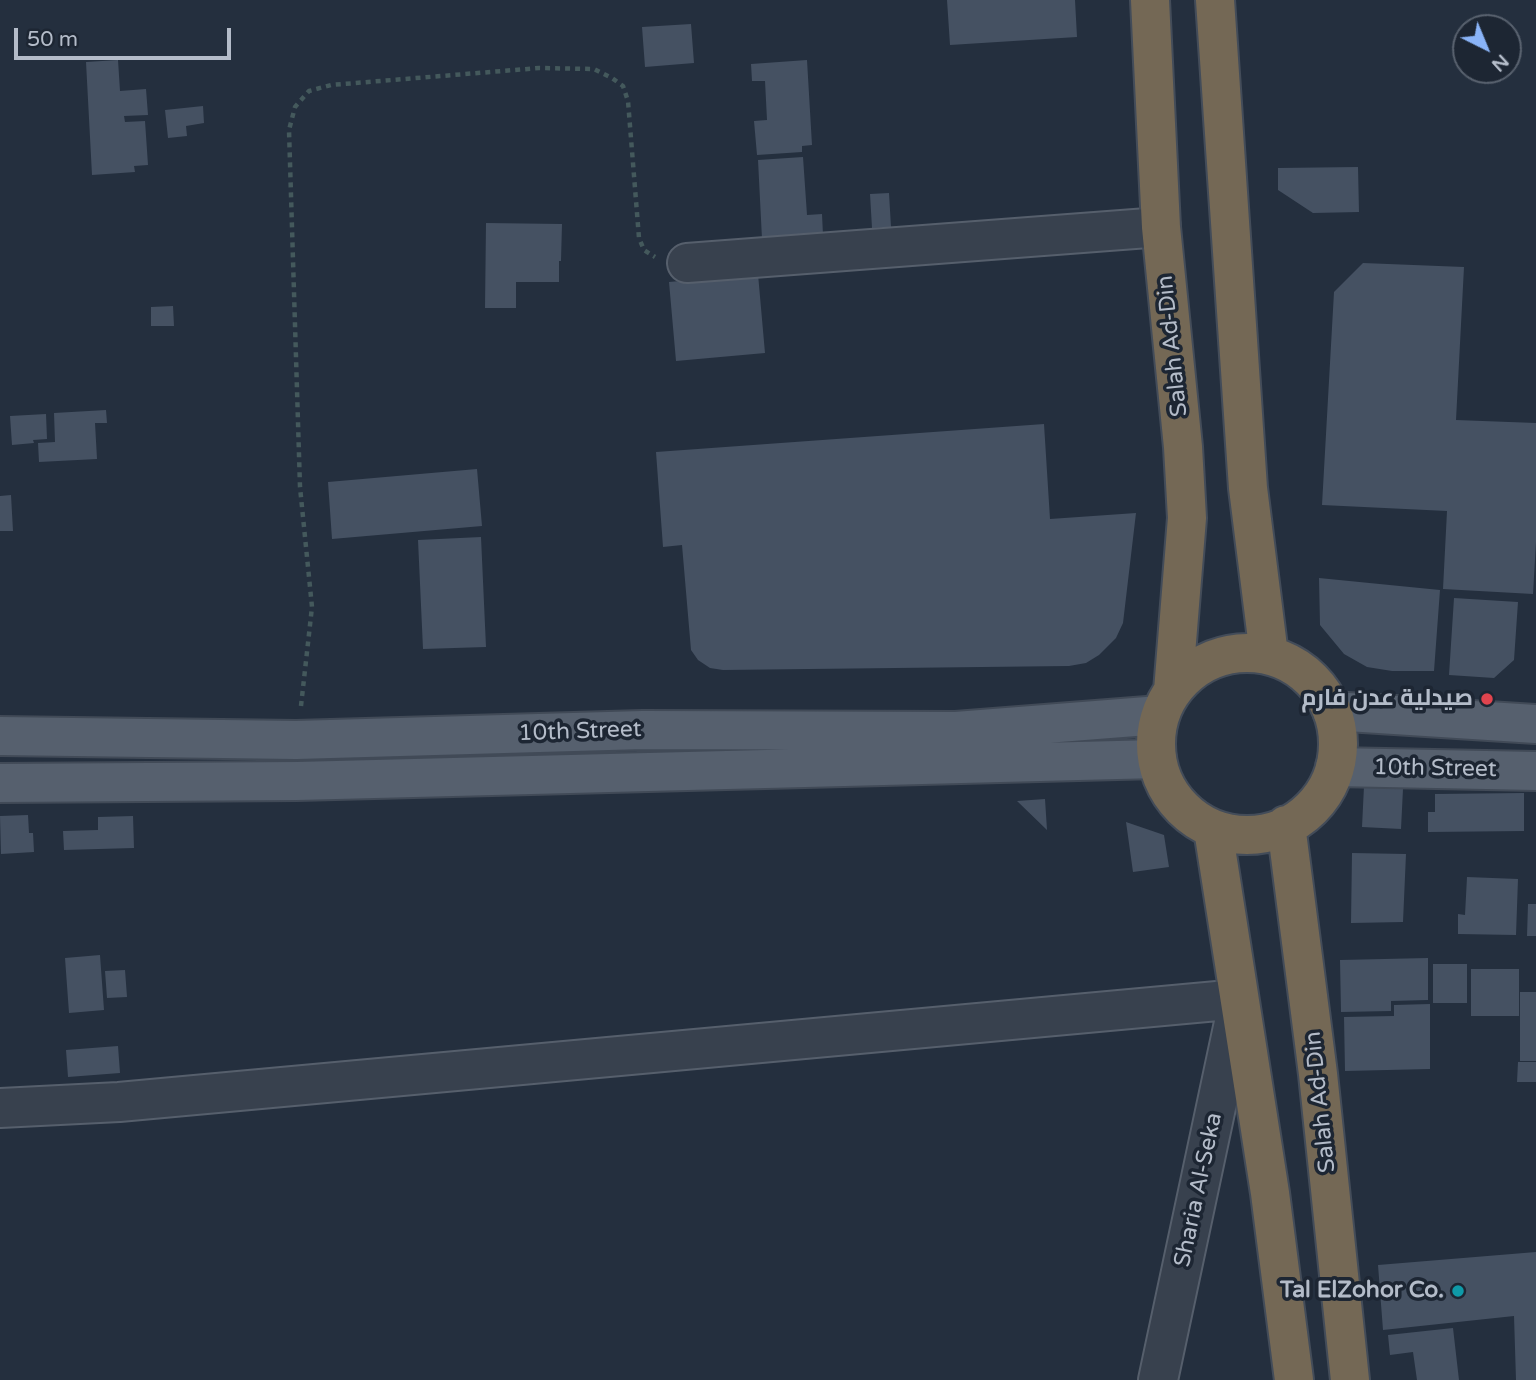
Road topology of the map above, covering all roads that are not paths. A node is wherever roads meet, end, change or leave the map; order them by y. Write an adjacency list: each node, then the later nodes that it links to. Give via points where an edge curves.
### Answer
1 (1150, 0): 3 (highway, Salah Ad-Din)
2 (1215, 0): 5 (highway, via 1248,488)
3 (1161, 227): 4 (street); 6 (highway, Salah Ad-Din, via 1187,518)
4 (687, 263)
5 (1269, 655): 6 (highway, via 1239,653 1214,659 1191,672); 7 (highway, via 1296,666 1317,685)
6 (1166, 703): 9 (main road, 10th Street, via 956,731 643,730 296,740); 10 (highway, via 1156,737)
7 (1332, 711): 8 (main road); 11 (highway, via 1338,739)
8 (1536, 724)
9 (0, 736)
10 (1157, 759): 13 (main road, 10th Street, via 297,781); 15 (highway, via 1167,788 1186,813)
11 (1335, 767): 12 (main road, 10th Street); 14 (highway, via 1322,795)
12 (1536, 771)
13 (0, 783)
14 (1286, 825): 15 (highway, via 1243,835); 20 (highway, Salah Ad-Din)
15 (1213, 829): 16 (highway)
16 (1240, 999): 17 (street, via 119,1102); 18 (street, Sharia Al-Seka); 19 (highway)
17 (0, 1108)
18 (1158, 1380)
19 (1294, 1380)
20 (1350, 1380)

